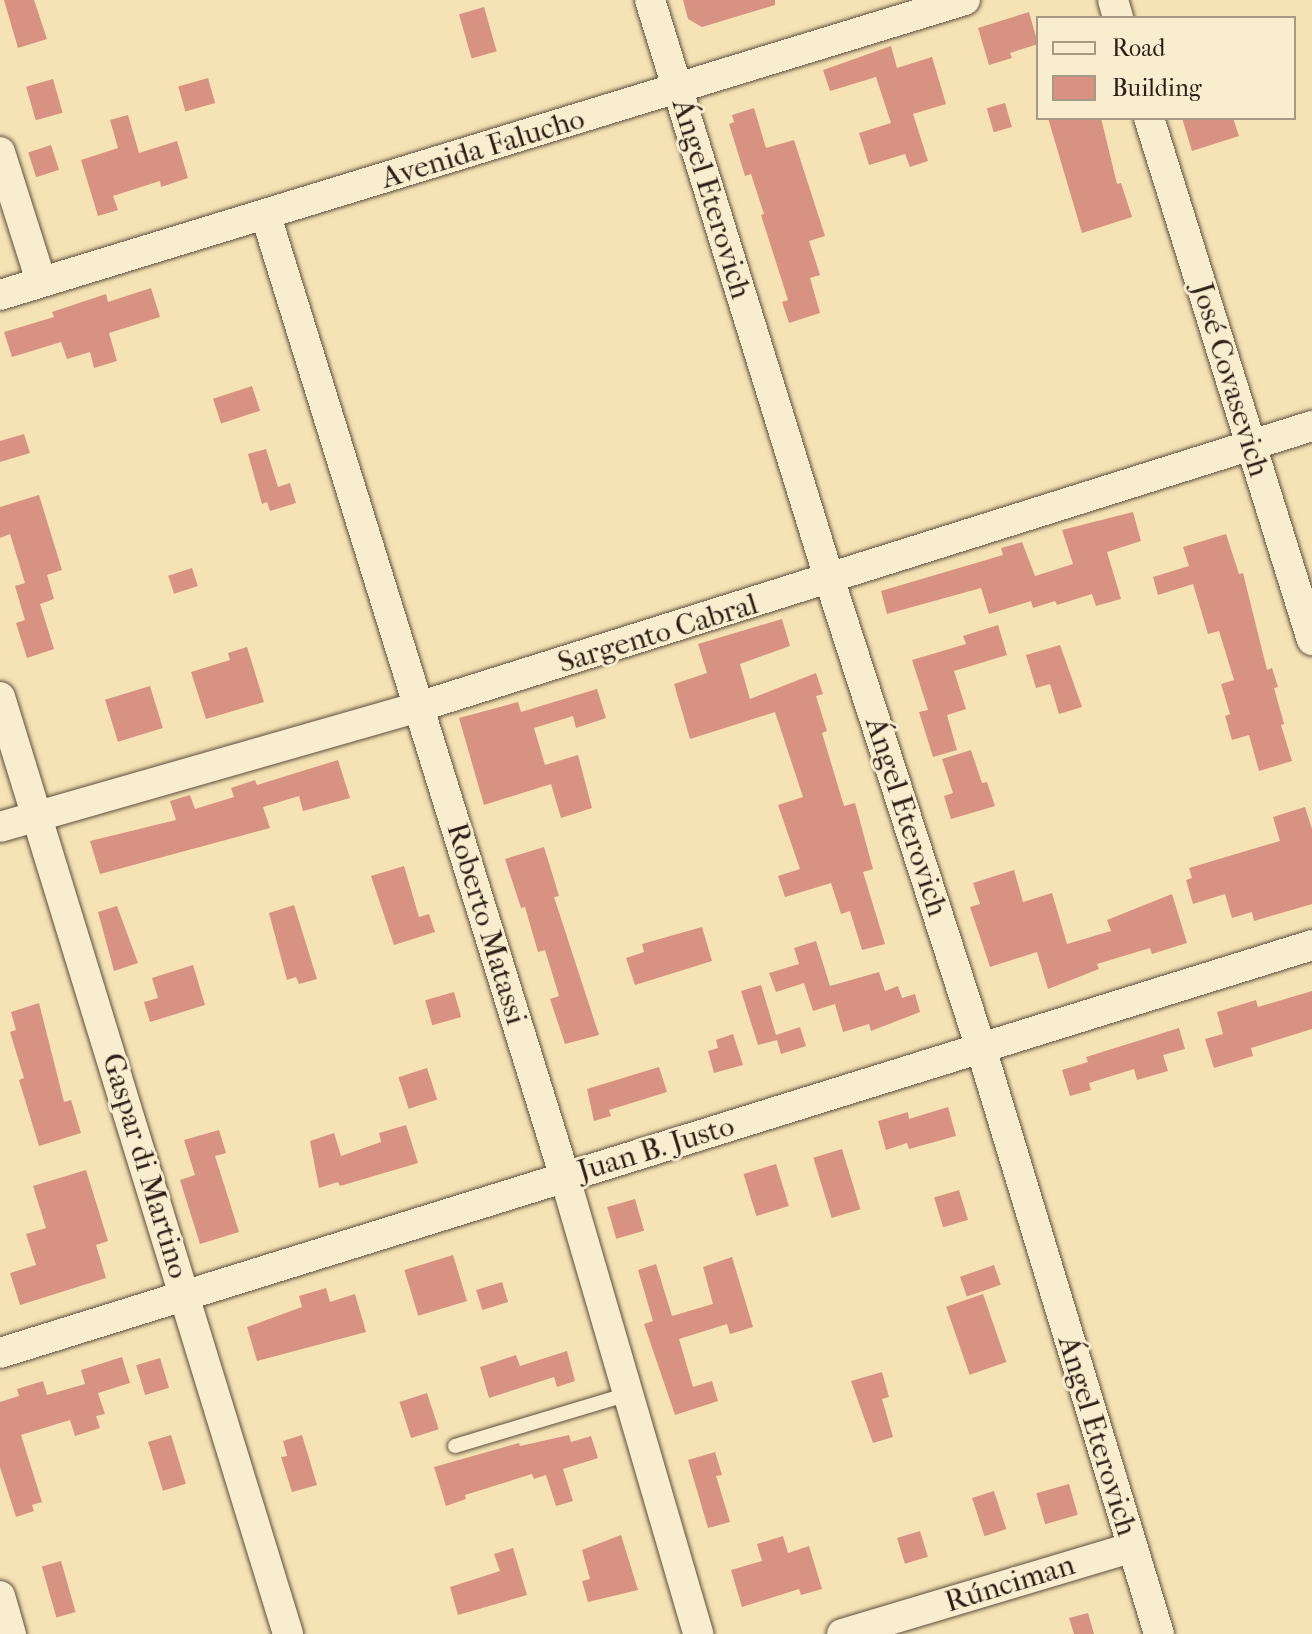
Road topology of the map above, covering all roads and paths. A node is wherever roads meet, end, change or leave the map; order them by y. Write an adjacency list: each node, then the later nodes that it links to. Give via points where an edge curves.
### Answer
1 (650, 0): 3 (street, Ángel Eterovich)
2 (965, 0): 3 (street, Avenida Falucho)
3 (677, 90): 6 (street, Avenida Falucho); 11 (street, Ángel Eterovich)
4 (1150, 120): 10 (street, José Covasevich)
5 (0, 152): 7 (street)
6 (266, 216): 7 (street, Avenida Falucho); 14 (street, Roberto Matassi)
7 (41, 281): 8 (street, Avenida Falucho)
8 (0, 295)
9 (1312, 426): 10 (street, Sargento Cabral)
10 (1250, 446): 11 (street, Sargento Cabral); 12 (street, José Covasevich)
11 (830, 581): 14 (street, Sargento Cabral); 18 (street, Ángel Eterovich)
12 (1312, 640)
13 (0, 697): 15 (street, Gaspar di Martino)
14 (418, 707): 15 (street, Sargento Cabral); 19 (street, Roberto Matassi)
15 (36, 816): 16 (street, Sargento Cabral); 20 (street, Gaspar di Martino)
16 (0, 827)
17 (1312, 945): 18 (street, Juan B. Justo)
18 (981, 1048): 19 (street, Juan B. Justo); 24 (street, Ángel Eterovich)
19 (565, 1178): 20 (street, Juan B. Justo); 22 (street, Roberto Matassi)
20 (185, 1296): 21 (street, Juan B. Justo); 27 (street, Gaspar di Martino)
21 (0, 1353)
22 (628, 1394): 23 (lane); 28 (street, Roberto Matassi)
23 (455, 1446)
24 (1131, 1548): 29 (street, Rúnciman); 30 (street, Ángel Eterovich)
25 (0, 1596): 26 (street)
26 (11, 1634)
27 (288, 1634)
28 (698, 1634)
29 (842, 1634)
30 (1159, 1634)

